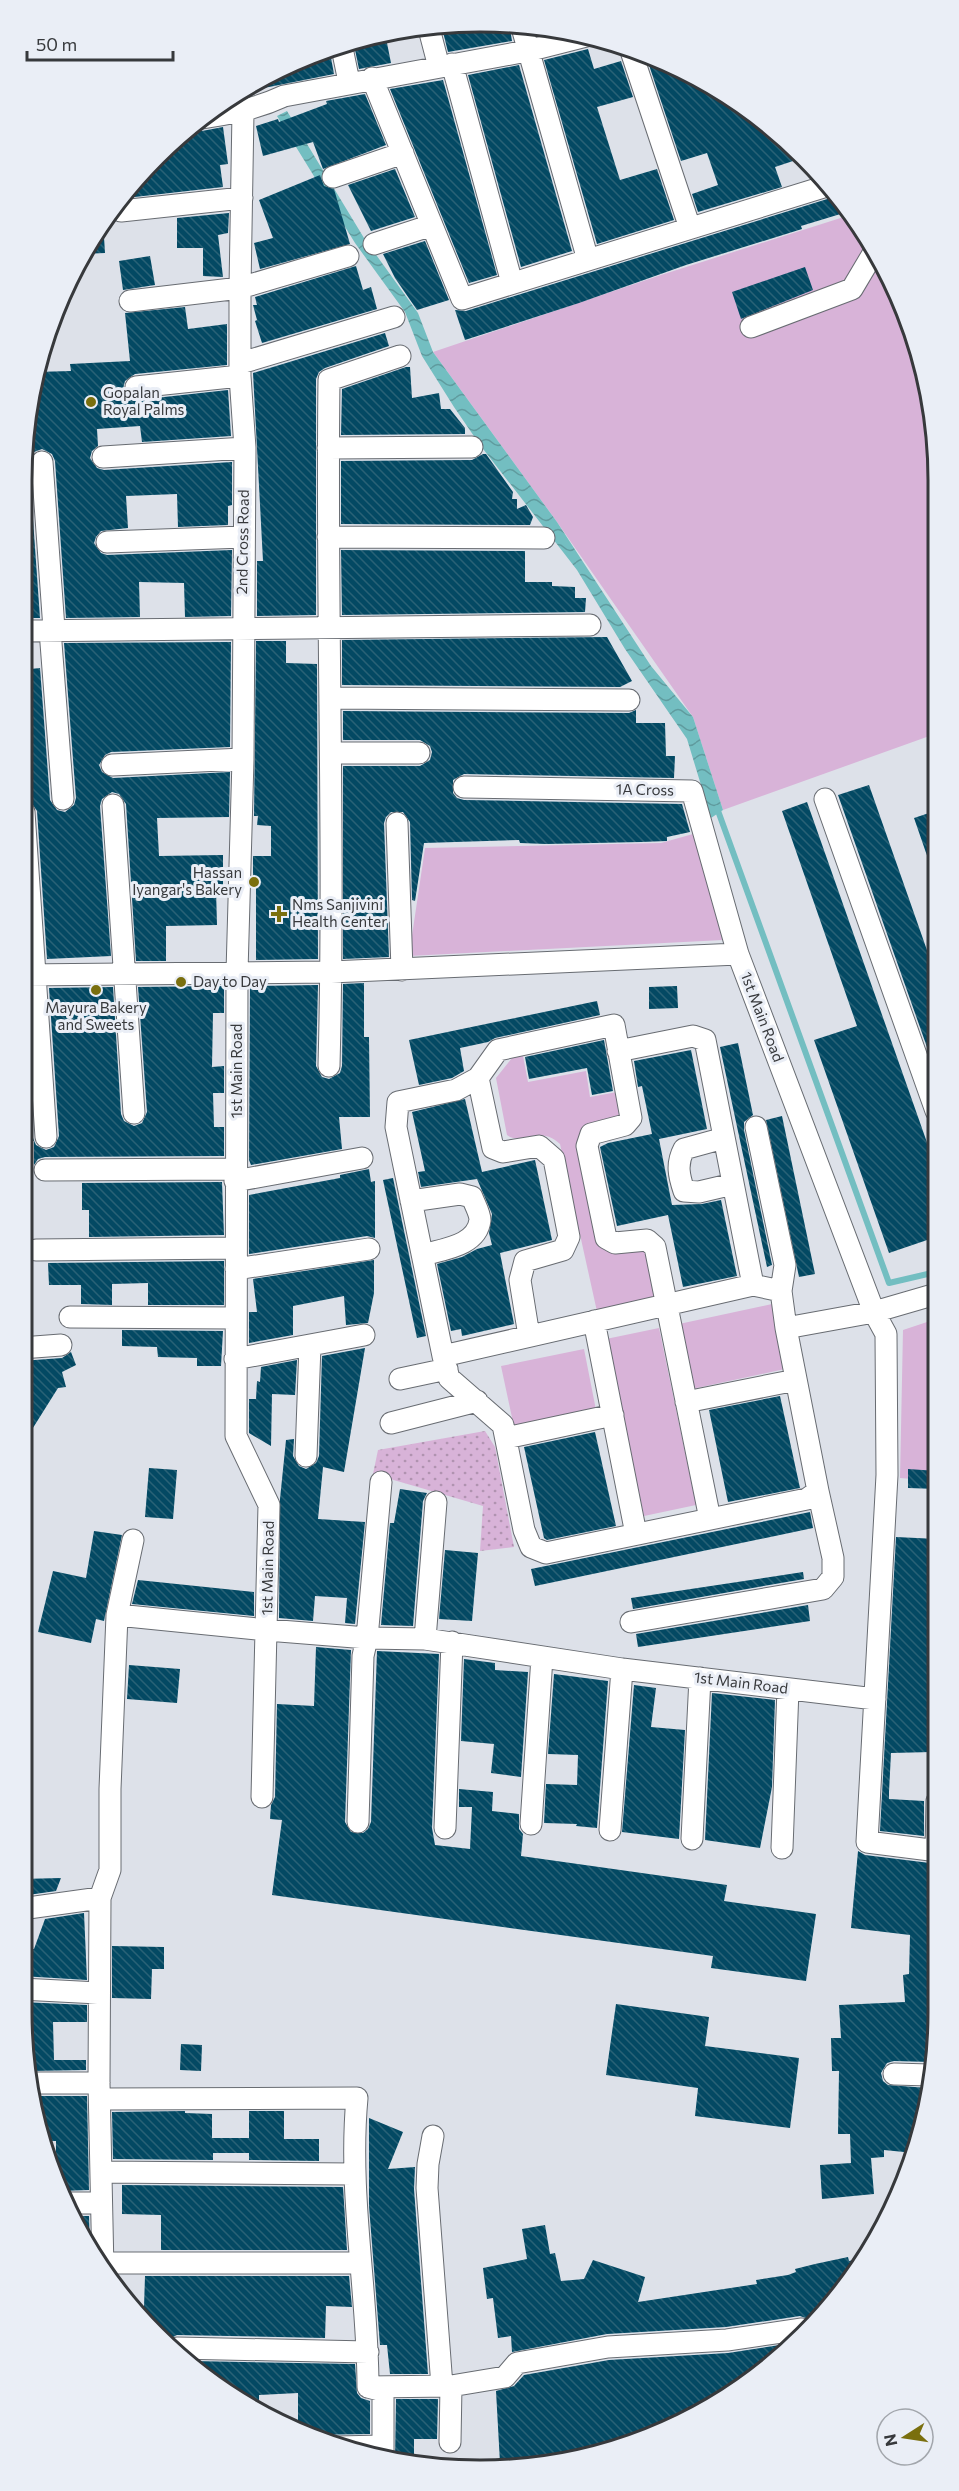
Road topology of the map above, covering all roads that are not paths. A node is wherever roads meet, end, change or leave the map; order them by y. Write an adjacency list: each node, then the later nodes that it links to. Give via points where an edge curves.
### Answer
1 (523, 33): 4 (street)
2 (432, 34): 7 (street)
3 (565, 40): 4 (street)
4 (528, 51): 7 (street); 21 (street)
5 (343, 53): 9 (street)
6 (634, 59): 18 (street)
7 (445, 66): 8 (street); 23 (street)
8 (372, 78): 9 (street); 12 (street)
9 (349, 82): 10 (street, via 284,96)
10 (253, 109): 11 (street); 15 (street, 2nd Cross Road)
11 (220, 115)
12 (403, 153): 13 (street); 17 (street)
13 (333, 177)
14 (819, 188): 18 (street)
15 (242, 198): 16 (street); 24 (street, 2nd Cross Road)
16 (121, 211)
17 (432, 225): 19 (street); 23 (street, via 462,299)
18 (690, 228): 21 (street)
19 (374, 244)
20 (348, 256): 24 (street)
21 (588, 260): 23 (street)
22 (869, 260): 27 (street, via 852,289)
23 (512, 283)
24 (240, 288): 25 (street); 29 (street, 2nd Cross Road)
25 (130, 301)
26 (394, 317): 29 (street)
27 (751, 327)
28 (400, 356): 33 (street, via 328,380)
29 (241, 370): 30 (street); 32 (street, 2nd Cross Road)
30 (136, 387)
31 (472, 447): 33 (street)
32 (244, 448): 34 (street); 36 (street, 2nd Cross Road)
33 (328, 448): 37 (street)
34 (103, 457)
35 (42, 462): 42 (street)
36 (243, 537): 39 (street); 41 (street, 2nd Cross Road)
37 (328, 537): 38 (street); 43 (street)
38 (544, 538)
39 (106, 542)
40 (590, 625): 43 (street)
41 (243, 628): 42 (street); 43 (street); 49 (street, 2nd Cross Road)
42 (52, 629): 44 (street); 52 (street)
43 (330, 629): 45 (street)
44 (32, 630)
45 (331, 698): 46 (street); 47 (street)
46 (629, 700)
47 (331, 753): 48 (street); 59 (street)
48 (419, 753)
49 (243, 759): 50 (street); 58 (street, 2nd Cross Road)
50 (112, 765)
51 (465, 787): 56 (street, 1A Cross, via 693,791)
52 (63, 799)
53 (825, 799): 66 (street)
54 (113, 805): 60 (street)
55 (397, 824): 57 (street)
56 (738, 954): 57 (street, 1st Main Road); 85 (street, 1st Main Road)
57 (402, 970): 59 (street, 1st Main Road)
58 (237, 972): 59 (street, 1st Main Road); 60 (street, 1st Main Road); 73 (street, 1st Main Road)
59 (331, 972): 64 (street)
60 (125, 974): 61 (street, 1st Main Road); 67 (street)
61 (32, 975)
62 (32, 1004): 69 (street)
63 (618, 1051): 65 (street, via 614,1025 498,1050); 70 (street, via 693,1036 705,1040); 84 (street, via 631,1118 625,1125 591,1134 587,1146 606,1238 615,1243 647,1240 655,1247)
64 (329, 1066)
65 (478, 1078): 75 (street, via 456,1090 398,1102 396,1127); 91 (street, via 493,1148 503,1152 539,1146 554,1159 569,1237 563,1250 525,1261 520,1280)
66 (927, 1086)
67 (134, 1113)
68 (756, 1127): 82 (street, via 785,1265)
69 (46, 1137)
70 (724, 1138): 74 (street); 74 (street, via 684,1149 678,1159 679,1178 684,1191 699,1192)
71 (362, 1158): 73 (street)
72 (45, 1170): 73 (street)
73 (236, 1175): 76 (street, 1st Main Road)
74 (733, 1184): 81 (street)
75 (411, 1201): 79 (street); 79 (street, via 460,1194 472,1197 480,1218 474,1235 468,1239)
76 (236, 1248): 78 (street); 80 (street, 1st Main Road)
77 (369, 1249): 80 (street)
78 (36, 1250)
79 (423, 1256): 96 (street)
80 (236, 1269): 87 (street, 1st Main Road)
81 (753, 1285): 82 (street); 84 (street)
82 (781, 1291): 89 (street)
83 (927, 1297): 85 (street)
84 (666, 1305): 88 (street); 100 (street)
85 (874, 1312): 89 (street); 121 (street, 1st Main Road, via 886,1334 887,1475)
86 (70, 1317): 87 (street)
87 (235, 1318): 95 (street, 1st Main Road)
88 (594, 1321): 91 (street); 101 (street)
89 (786, 1328): 98 (street)
90 (364, 1335): 93 (street)
91 (530, 1336): 96 (street)
92 (61, 1345): 94 (street)
93 (310, 1345): 95 (street); 104 (street)
94 (32, 1347)
95 (235, 1359): 113 (street, 1st Main Road, via 236,1436 269,1505)
96 (445, 1363): 97 (street); 99 (street, via 449,1378)
97 (400, 1379)
98 (796, 1380): 100 (street); 106 (street)
99 (477, 1401): 102 (street); 103 (street, via 504,1425)
100 (686, 1402): 108 (street)
101 (613, 1415): 103 (street); 109 (street)
102 (391, 1424)
103 (506, 1438): 109 (street, via 524,1530 531,1547 546,1553)
104 (306, 1456)
105 (381, 1482): 114 (street)
106 (818, 1491): 108 (street, via 807,1499); 112 (street, via 833,1558 833,1577 823,1590)
107 (436, 1502): 115 (street)
108 (710, 1519): 109 (street)
109 (636, 1534)
110 (134, 1540): 111 (street)
111 (117, 1615): 113 (street); 130 (street, via 110,1870)
112 (632, 1622)
113 (267, 1630): 114 (street, 1st Main Road); 122 (street)
114 (368, 1638): 115 (street, 1st Main Road); 123 (street, via 363,1656)
115 (425, 1639): 116 (street, 1st Main Road)
116 (452, 1642): 117 (street, 1st Main Road); 125 (street)
117 (542, 1657): 118 (street, 1st Main Road); 124 (street)
118 (622, 1669): 119 (street, 1st Main Road); 126 (street)
119 (699, 1678): 120 (street, 1st Main Road); 127 (street)
120 (788, 1689): 121 (street, 1st Main Road); 128 (street)
121 (875, 1699): 129 (street, 1st Main Road, via 867,1842)
122 (262, 1797)
123 (358, 1822)
124 (531, 1824)
125 (445, 1828)
126 (610, 1830)
127 (692, 1839)
128 (782, 1848)
129 (927, 1850)
130 (100, 1898): 131 (street); 133 (street)
131 (32, 1907)
132 (32, 1989): 133 (street)
133 (98, 1992): 137 (street)
134 (894, 2074): 135 (street)
135 (923, 2075)
136 (37, 2084): 137 (street)
137 (100, 2091): 139 (street); 140 (street, via 357,2098)
138 (433, 2136): 149 (street, via 427,2188)
139 (101, 2172): 140 (street); 142 (street)
140 (354, 2174): 144 (street)
141 (75, 2203): 142 (street)
142 (100, 2203): 143 (street)
143 (102, 2253)
144 (359, 2263): 145 (street); 148 (street)
145 (111, 2266)
146 (794, 2330): 149 (street, via 727,2340 608,2347 517,2363 505,2377)
147 (184, 2348): 148 (street)
148 (368, 2352): 150 (street)
149 (446, 2386): 150 (street); 151 (street)
150 (368, 2387): 152 (street, via 383,2391)
151 (450, 2442)
152 (383, 2449)

